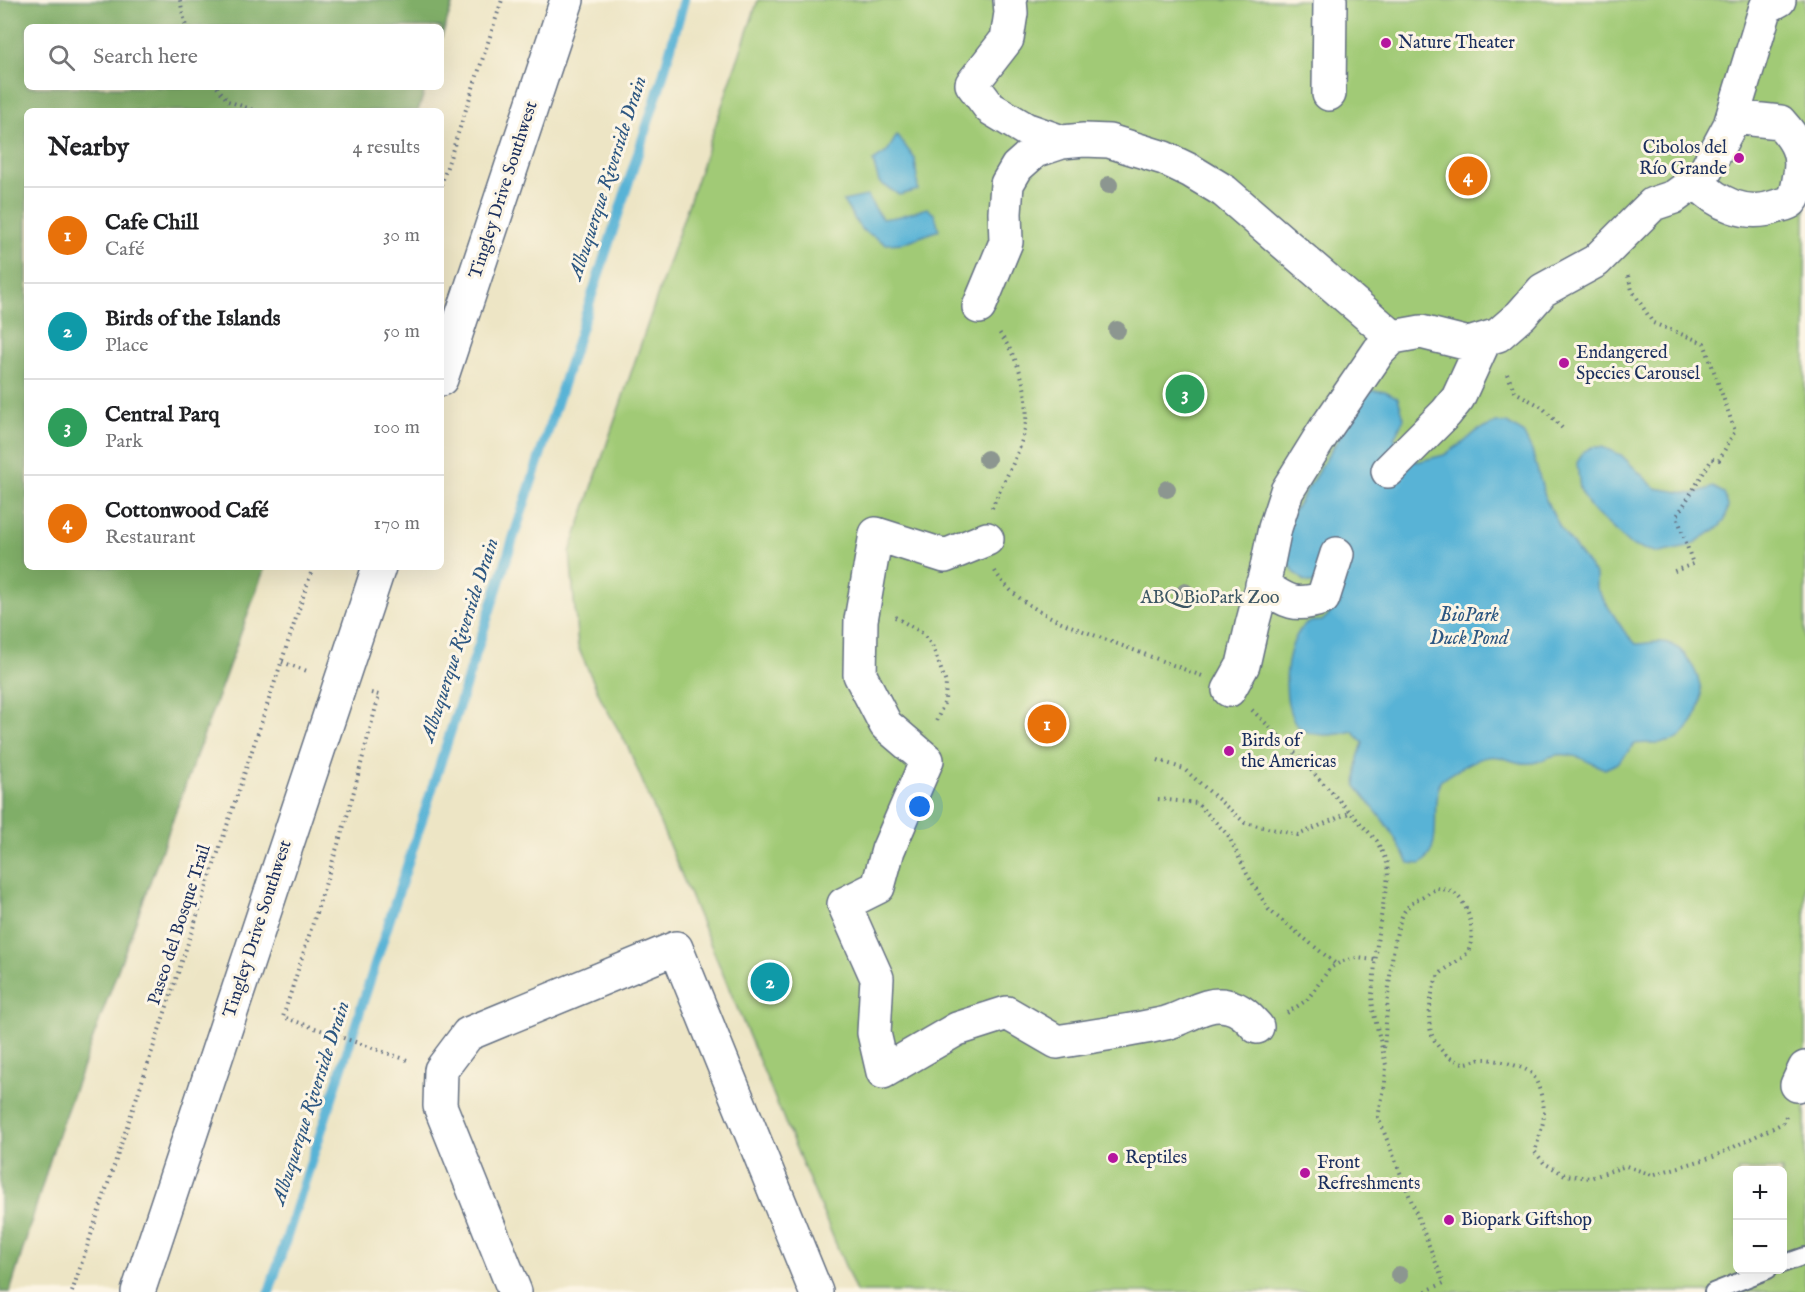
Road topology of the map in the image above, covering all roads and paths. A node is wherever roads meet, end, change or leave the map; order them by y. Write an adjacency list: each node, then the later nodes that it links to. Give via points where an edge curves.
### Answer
1 (180, 0): 7 (path)
2 (502, 0): 13 (path)
3 (567, 0): 19 (street, Tingley Drive Southwest)
4 (1010, 0): 12 (street, via 1007,39 972,84 990,108 1024,129)
5 (1330, 0): 9 (street)
6 (1779, 0): 11 (street, via 1766,7)
7 (185, 24)
8 (219, 90): 10 (path, via 228,101)
9 (1329, 94)
10 (248, 108)
11 (1733, 117): 14 (street, via 1706,170); 14 (street, via 1780,122 1794,138 1801,153 1797,191 1790,202 1768,210 1747,211 1721,203)
12 (1062, 142): 16 (street, via 1035,151 1017,167 1007,184 1006,242); 17 (street, via 1109,141 1191,171 1224,191)
13 (444, 172)
14 (1696, 181): 15 (street, via 1674,198 1653,204)
15 (1619, 238): 18 (street, via 1596,261 1543,290 1521,315); 26 (path, via 1632,290 1653,323 1704,343 1735,431 1719,460 1712,459 1677,516 1693,564)
16 (979, 307): 22 (path, via 1011,353 1027,405 1027,423 993,507)
17 (1393, 337): 18 (street, via 1421,332 1468,344); 27 (street, via 1367,368 1287,491)
18 (1491, 337): 20 (path, via 1515,392 1542,407); 21 (street, via 1458,398)
19 (444, 370)
20 (1565, 431)
21 (1398, 460)
22 (987, 539): 28 (street, via 945,556 876,534); 31 (path, via 992,567 1001,581 1030,605 1051,618)
23 (1337, 554): 27 (street, via 1323,598 1296,603)
24 (312, 570): 29 (path, Paseo del Bosque Trail)
25 (378, 570): 30 (street, Tingley Drive Southwest)
26 (1672, 572)
27 (1262, 585): 31 (street, via 1243,665)
28 (863, 609): 32 (street, via 860,675 886,725); 32 (path, via 886,611 921,632 932,645 946,683 945,701)
29 (282, 662): 30 (path); 45 (path, Paseo del Bosque Trail)
30 (340, 682): 40 (path, via 379,695 349,810 283,1017); 46 (street, Tingley Drive Southwest)
31 (1229, 690): 35 (path)
32 (919, 753): 38 (street, via 927,760 888,850 878,887 844,904 877,978 874,1033 883,1072 957,1029 1007,1013 1057,1042 1167,1022 1216,1005 1239,1010)
33 (1158, 760): 35 (path, via 1184,769 1245,823 1298,835)
34 (1158, 799): 37 (path, via 1197,803 1228,835 1269,910)
35 (1351, 812): 36 (path, via 1377,841 1387,863)
36 (1375, 960): 37 (path, via 1358,958); 39 (path, via 1373,1010)
37 (1336, 964): 38 (path, via 1307,1000)
38 (1257, 1027)
39 (1384, 1052): 41 (path, via 1400,920 1414,901 1437,888 1453,893 1464,903 1472,934 1467,953 1439,975 1433,992 1431,1032 1442,1052 1452,1059 1465,1063 1483,1058 1507,1062 1531,1073 1544,1111 1535,1152 1544,1163 1565,1175 1590,1178 1626,1166 1652,1176 1713,1157 1782,1123); 49 (path, via 1385,1084 1378,1117 1444,1283)
40 (427, 1066): 47 (street); 48 (street, via 468,1034 676,948)
41 (1801, 1077)
42 (1805, 1256): 43 (lane)
43 (1787, 1262)
44 (1756, 1274): 50 (lane)
45 (72, 1292)
46 (138, 1292)
47 (515, 1292)
48 (816, 1292)
49 (1424, 1292)
50 (1713, 1292)

